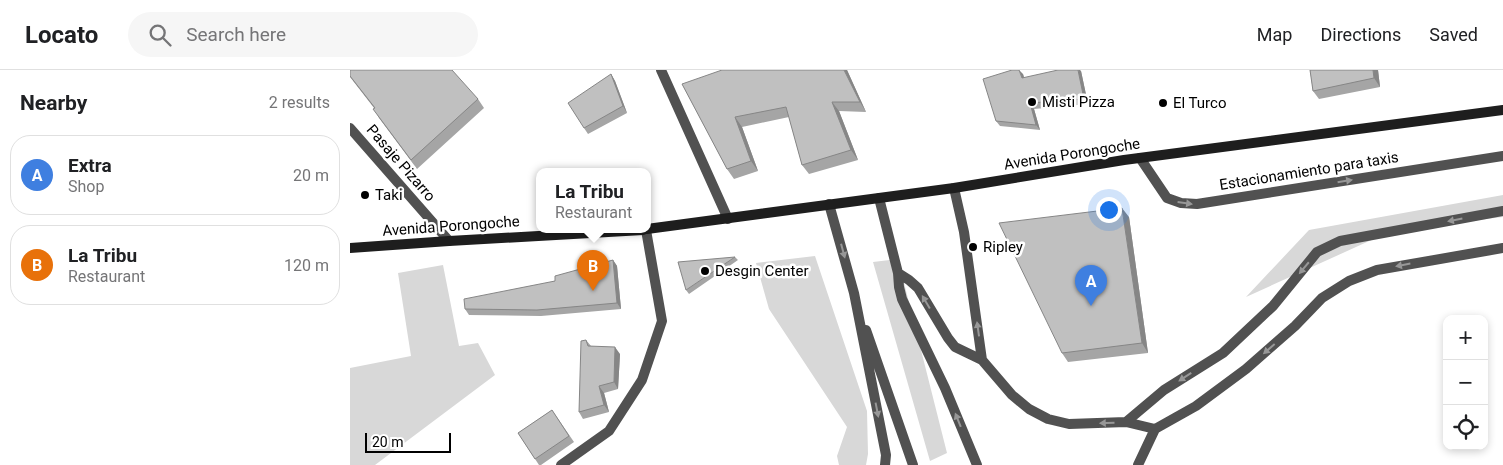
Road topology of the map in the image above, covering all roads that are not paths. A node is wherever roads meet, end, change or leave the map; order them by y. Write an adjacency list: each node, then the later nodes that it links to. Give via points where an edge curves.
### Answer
1 (661, 70): 10 (street)
2 (1503, 110): 5 (main road, Avenida Porongoche)
3 (350, 128): 14 (street, Pasaje Pizarro)
4 (1503, 156): 5 (street, Estacionamiento para taxis, one-way to 4, via 1168,198 1197,204)
5 (1140, 158): 6 (main road, Avenida Porongoche)
6 (954, 188): 7 (main road, Avenida Porongoche); 19 (street, one-way to 6, via 964,232)
7 (879, 198): 8 (main road, Avenida Porongoche); 17 (street)
8 (829, 204): 10 (main road, Avenida Porongoche); 18 (street, one-way to 18)
9 (1503, 211): 20 (street, one-way to 20, via 1340,241 1317,252 1273,306 1223,353 1164,390)
10 (728, 219): 11 (main road, Avenida Porongoche)
11 (651, 229)
12 (592, 233): 14 (main road, Avenida Porongoche)
13 (646, 233): 22 (street, via 662,322 642,380 609,431)
14 (449, 241): 15 (main road, Avenida Porongoche)
15 (350, 248)
16 (1503, 248): 21 (street, one-way to 21, via 1377,270 1349,281 1322,298 1246,369 1196,406)
17 (898, 273): 19 (street, one-way to 17, via 955,346 918,288); 25 (street, one-way to 17, via 945,388 902,299)
18 (854, 294): 23 (street, one-way to 23, via 886,455); 24 (street)
19 (982, 360): 20 (street, one-way to 19, via 1069,424 1048,419 1012,395)
20 (1126, 422): 21 (street)
21 (1155, 429): 26 (street)
22 (561, 465)
23 (885, 465)
24 (913, 465)
25 (976, 465)
26 (1138, 465)

